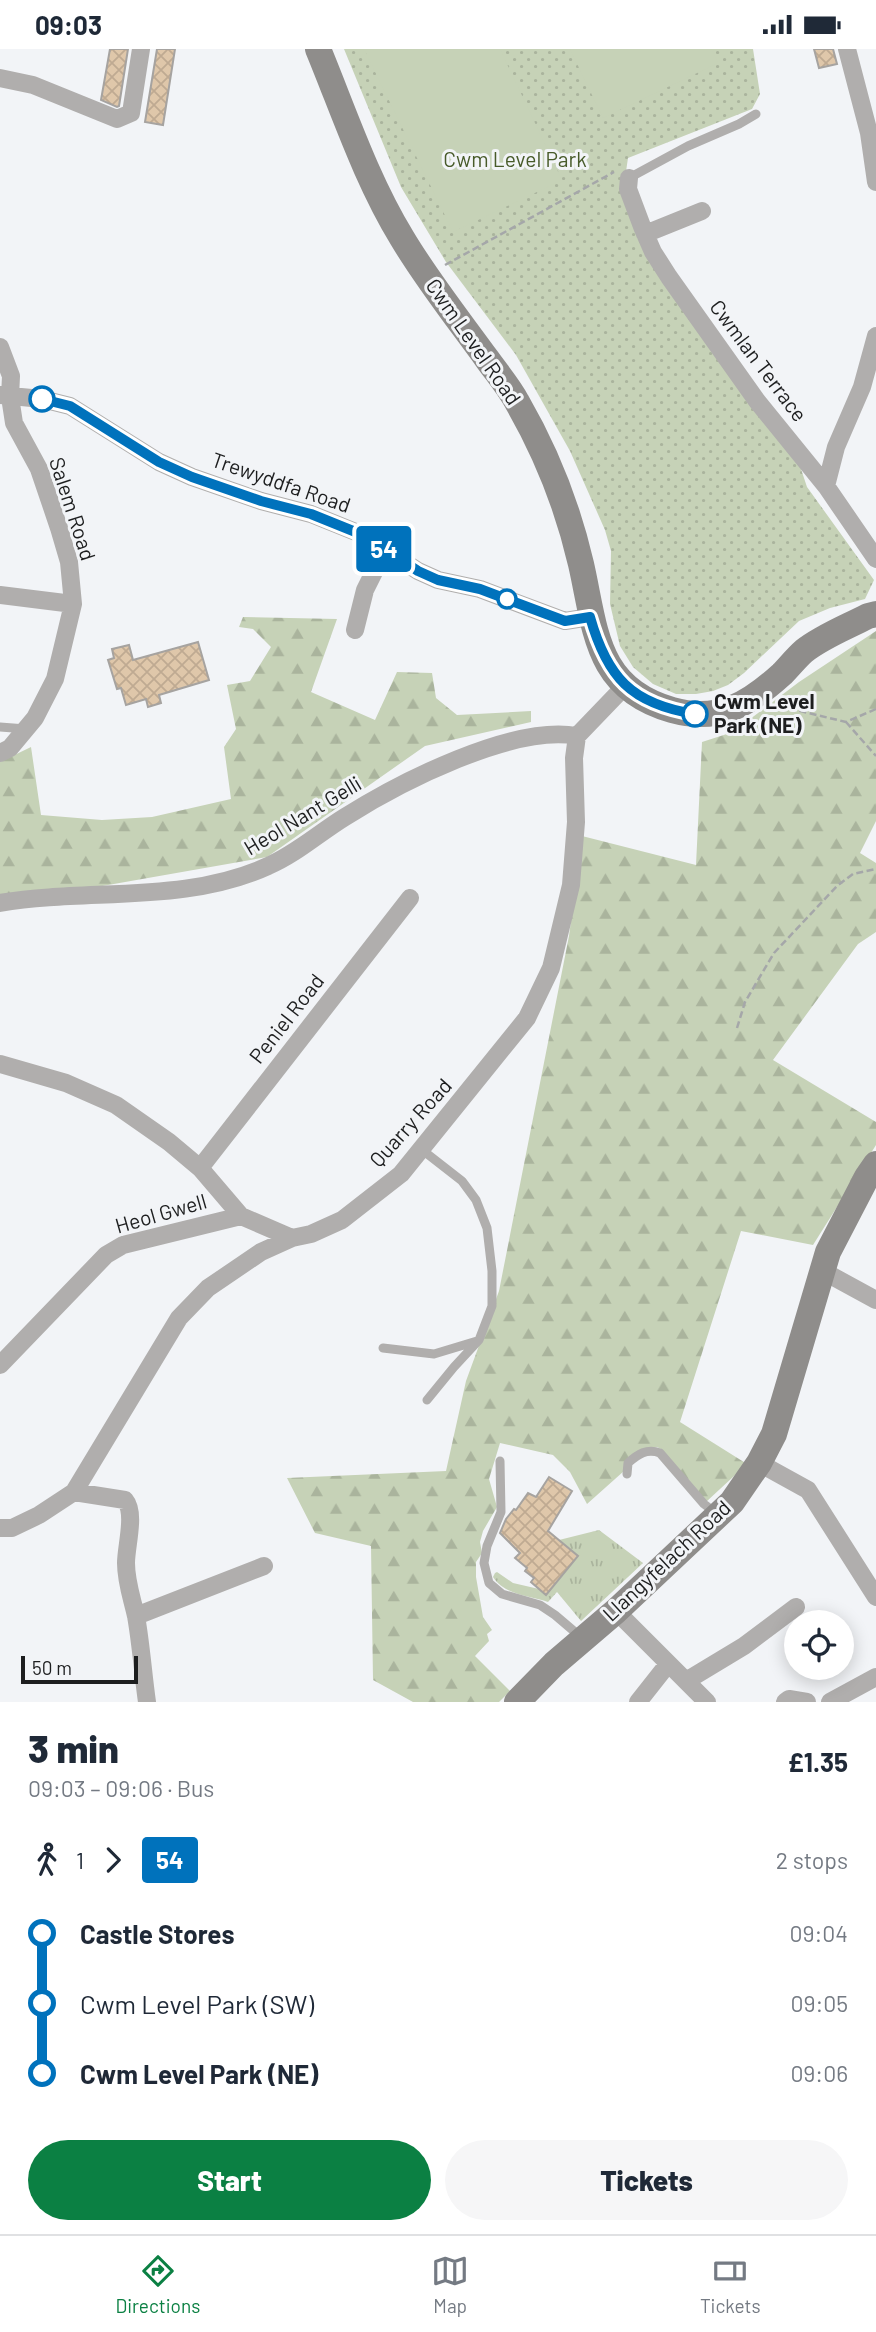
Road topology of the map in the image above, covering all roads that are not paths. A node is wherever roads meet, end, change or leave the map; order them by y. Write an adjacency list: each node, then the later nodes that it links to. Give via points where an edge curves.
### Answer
1 (141, 49): 4 (street, via 131,113 117,119 33,85)
2 (318, 49): 20 (street, Cwm Level Road, via 368,173 400,236 517,401 548,465 568,513)
3 (847, 49): 6 (street)
4 (0, 78)
5 (756, 114): 7 (lane)
6 (872, 130): 8 (street)
7 (637, 173): 10 (street, Cwmlan Terrace, via 628,189)
8 (876, 182)
9 (702, 211): 10 (street)
10 (645, 234): 14 (street, Cwmlan Terrace, via 669,277 757,401)
11 (876, 336): 14 (street)
12 (0, 347): 13 (street, Salem Road, via 11,376)
13 (5, 396): 15 (street, Trewyddfa Road, via 70,406 159,462 261,501 311,514 363,535); 18 (street, Salem Road, via 59,528 69,562)
14 (826, 486): 16 (street, Cwmlan Terrace)
15 (385, 550): 20 (street, Trewyddfa Road, via 438,580 480,589 565,621); 21 (street, via 365,590)
16 (876, 559)
17 (0, 595): 18 (street)
18 (73, 604): 24 (street, Salem Road, via 55,679)
19 (876, 614): 22 (street, Cwm Level Road, via 824,637 732,711 673,711)
20 (590, 617): 22 (street, Cwm Level Road, via 598,645)
21 (355, 630)
22 (626, 685): 25 (street)
23 (0, 727): 24 (lane)
24 (26, 729): 26 (street, Salem Road)
25 (578, 736): 28 (street, Heol Nant Gelli, via 559,733 503,744 430,771 248,875 131,894); 30 (street, Quarry Road, via 571,885 551,968 527,1018)
26 (0, 753)
27 (410, 898): 32 (street, Peniel Road)
28 (0, 903)
29 (0, 1064): 32 (street, via 66,1083 116,1105)
30 (421, 1149): 34 (street, Quarry Road, via 401,1174 342,1220); 37 (lane, via 462,1181 487,1228 492,1306)
31 (876, 1164): 35 (street, Llangyfelach Road)
32 (200, 1168): 33 (street)
33 (241, 1216): 34 (street); 39 (street, Heol Gwell, via 114,1250)
34 (292, 1238): 44 (street, Quarry Road, via 226,1274 178,1318)
35 (821, 1271): 36 (street); 42 (street, Llangyfelach Road, via 774,1434)
36 (876, 1300)
37 (479, 1340): 38 (lane, via 434,1354); 40 (lane)
38 (383, 1348)
39 (0, 1365)
40 (427, 1400)
41 (500, 1461): 54 (lane, via 501,1512 484,1563 489,1583 502,1594 540,1605)
42 (759, 1462): 45 (street, Llangyfelach Road); 48 (street, via 808,1490)
43 (627, 1474): 45 (lane, via 628,1463 636,1456 645,1451 660,1453)
44 (74, 1492): 46 (street, Quarry Road, via 39,1515 12,1528); 51 (street, via 125,1500 129,1505 126,1563)
45 (719, 1515): 50 (street, Llangyfelach Road)
46 (0, 1528)
47 (264, 1566): 51 (street)
48 (876, 1597)
49 (796, 1607): 52 (street)
50 (616, 1611): 54 (street, Llangyfelach Road); 55 (street)
51 (136, 1616): 58 (street)
52 (776, 1621): 53 (street); 57 (street)
53 (784, 1631)
54 (583, 1639): 59 (street, Llangyfelach Road)
55 (668, 1664): 57 (street); 60 (street)
56 (876, 1678): 64 (street)
57 (686, 1681): 61 (street)
58 (147, 1702)
59 (517, 1702)
60 (638, 1702)
61 (707, 1702)
62 (785, 1702): 63 (street)
63 (807, 1702)
64 (830, 1702)

